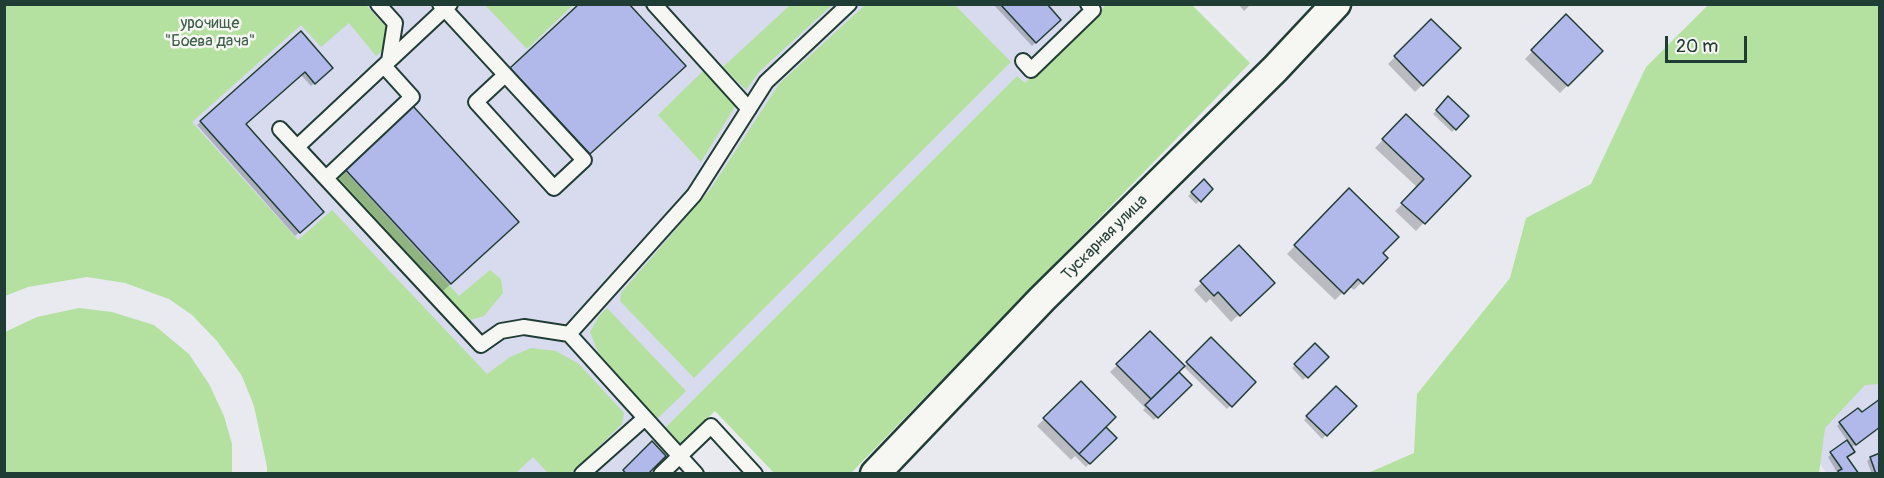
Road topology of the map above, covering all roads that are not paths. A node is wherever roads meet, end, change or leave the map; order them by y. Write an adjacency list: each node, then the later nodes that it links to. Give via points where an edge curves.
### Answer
1 (378, 4): 8 (lane, via 394,23)
2 (654, 4): 10 (lane)
3 (849, 4): 10 (lane, via 766,82)
4 (1088, 4): 7 (lane, via 1094,10 1031,70)
5 (1336, 4): 21 (street, Тускарная улица, via 1042,299)
6 (445, 6): 8 (lane); 9 (lane)
7 (1023, 61)
8 (387, 64): 12 (lane); 13 (lane, via 412,97)
9 (505, 75): 9 (lane, via 476,102 554,188 584,160)
10 (749, 109): 14 (lane, via 694,195)
11 (279, 129): 12 (lane)
12 (297, 147): 13 (lane)
13 (326, 178): 14 (lane, via 481,345 501,332 524,327)
14 (569, 334): 15 (lane)
15 (645, 418): 16 (lane); 17 (lane)
16 (680, 456): 18 (lane); 19 (lane); 20 (lane, via 711,426)
17 (582, 474)
18 (661, 474)
19 (696, 474)
20 (755, 474)
21 (875, 474)

